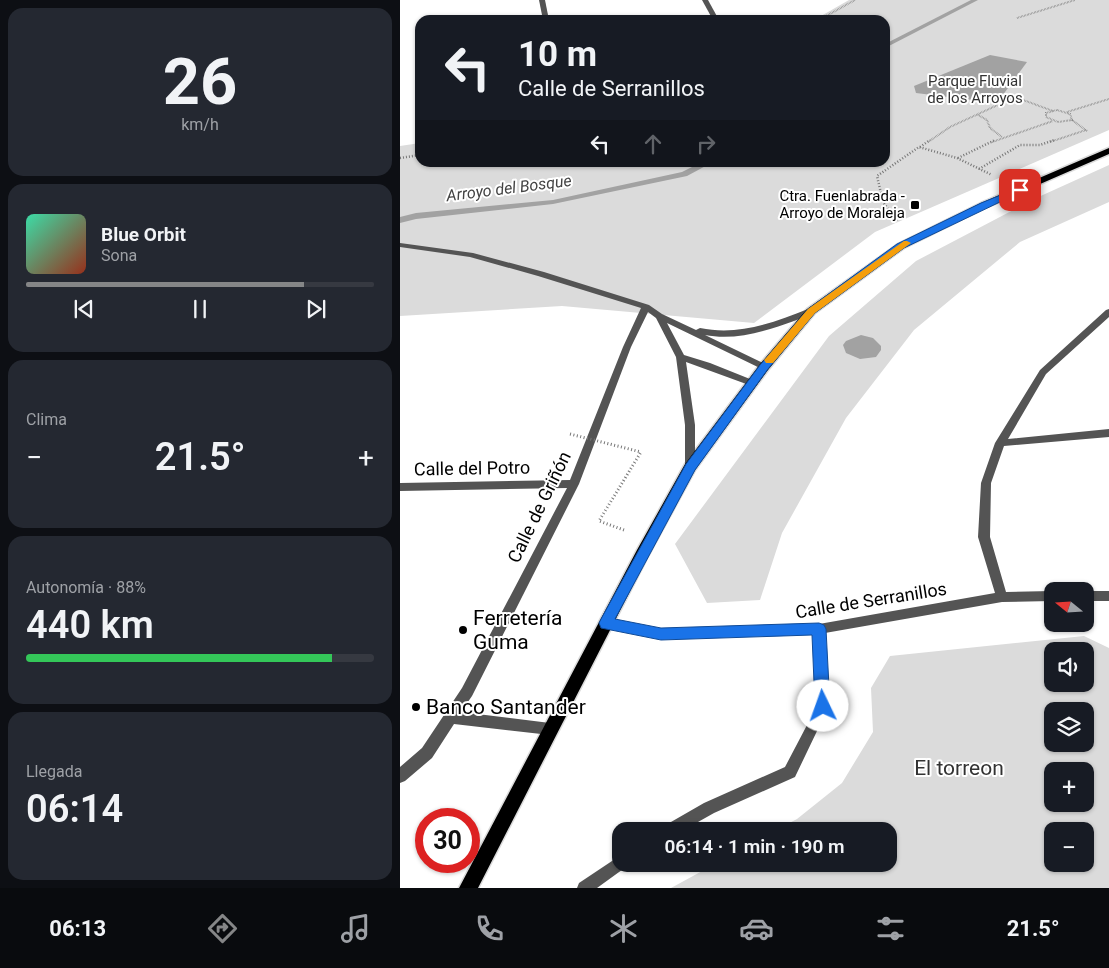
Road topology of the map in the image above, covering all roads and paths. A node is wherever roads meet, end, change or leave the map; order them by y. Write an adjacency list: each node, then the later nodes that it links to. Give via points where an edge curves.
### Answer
1 (542, 0): 5 (street)
2 (705, 0): 6 (street)
3 (855, 0): 7 (path)
4 (1075, 0): 8 (path)
5 (545, 15)
6 (713, 15)
7 (828, 15)
8 (1017, 18)
9 (1109, 99): 11 (path)
10 (1053, 110): 11 (path); 12 (path, via 1015,97); 14 (path, via 1045,115)
11 (1066, 112): 13 (path)
12 (978, 115): 17 (path); 18 (path, via 950,127)
13 (1072, 120): 14 (path); 15 (path)
14 (1053, 121): 17 (path)
15 (1086, 130): 16 (path); 23 (path, via 1040,145 1020,145)
16 (1091, 133)
17 (1002, 137): 22 (path)
18 (919, 147): 22 (path); 25 (path, via 877,176 883,202)
19 (1109, 151): 24 (main road)
20 (415, 156): 21 (path)
21 (400, 158)
22 (957, 158): 23 (path)
23 (978, 169): 24 (path)
24 (1020, 190): 28 (main road, via 901,246)
25 (899, 224)
26 (400, 245): 27 (street, via 470,255)
27 (646, 307): 30 (street); 38 (street, Calle de Griñón, via 627,347)
28 (811, 311): 30 (street, via 775,325 710,334); 32 (main road)
29 (1109, 312): 36 (street, via 1043,372)
30 (659, 316): 31 (street); 32 (street)
31 (681, 357): 33 (street); 37 (street, via 690,425)
32 (764, 367): 33 (main road)
33 (752, 383): 37 (main road)
34 (1109, 433): 36 (street)
35 (570, 434): 40 (path, bridge, via 642,452 599,521)
36 (1000, 443): 44 (street, via 986,483 984,537)
37 (690, 467): 40 (main road)
38 (574, 484): 39 (street, Calle del Potro); 47 (street, Calle de Griñón, via 467,692)
39 (400, 487)
40 (650, 540): 45 (main road)
41 (1044, 596): 44 (street, Calle de Serranillos)
42 (1094, 596): 43 (street)
43 (1109, 596)
44 (1002, 597): 46 (street, Calle de Serranillos)
45 (606, 623): 46 (street, Calle de Serranillos, via 661,634); 48 (main road)
46 (819, 629): 50 (street, via 823,706 790,772)
47 (450, 717): 48 (street); 49 (street, Calle de Griñón, via 427,753)
48 (550, 729): 52 (main road)
49 (400, 776)
50 (685, 822)
51 (612, 868): 53 (street)
52 (468, 888)
53 (584, 888)

